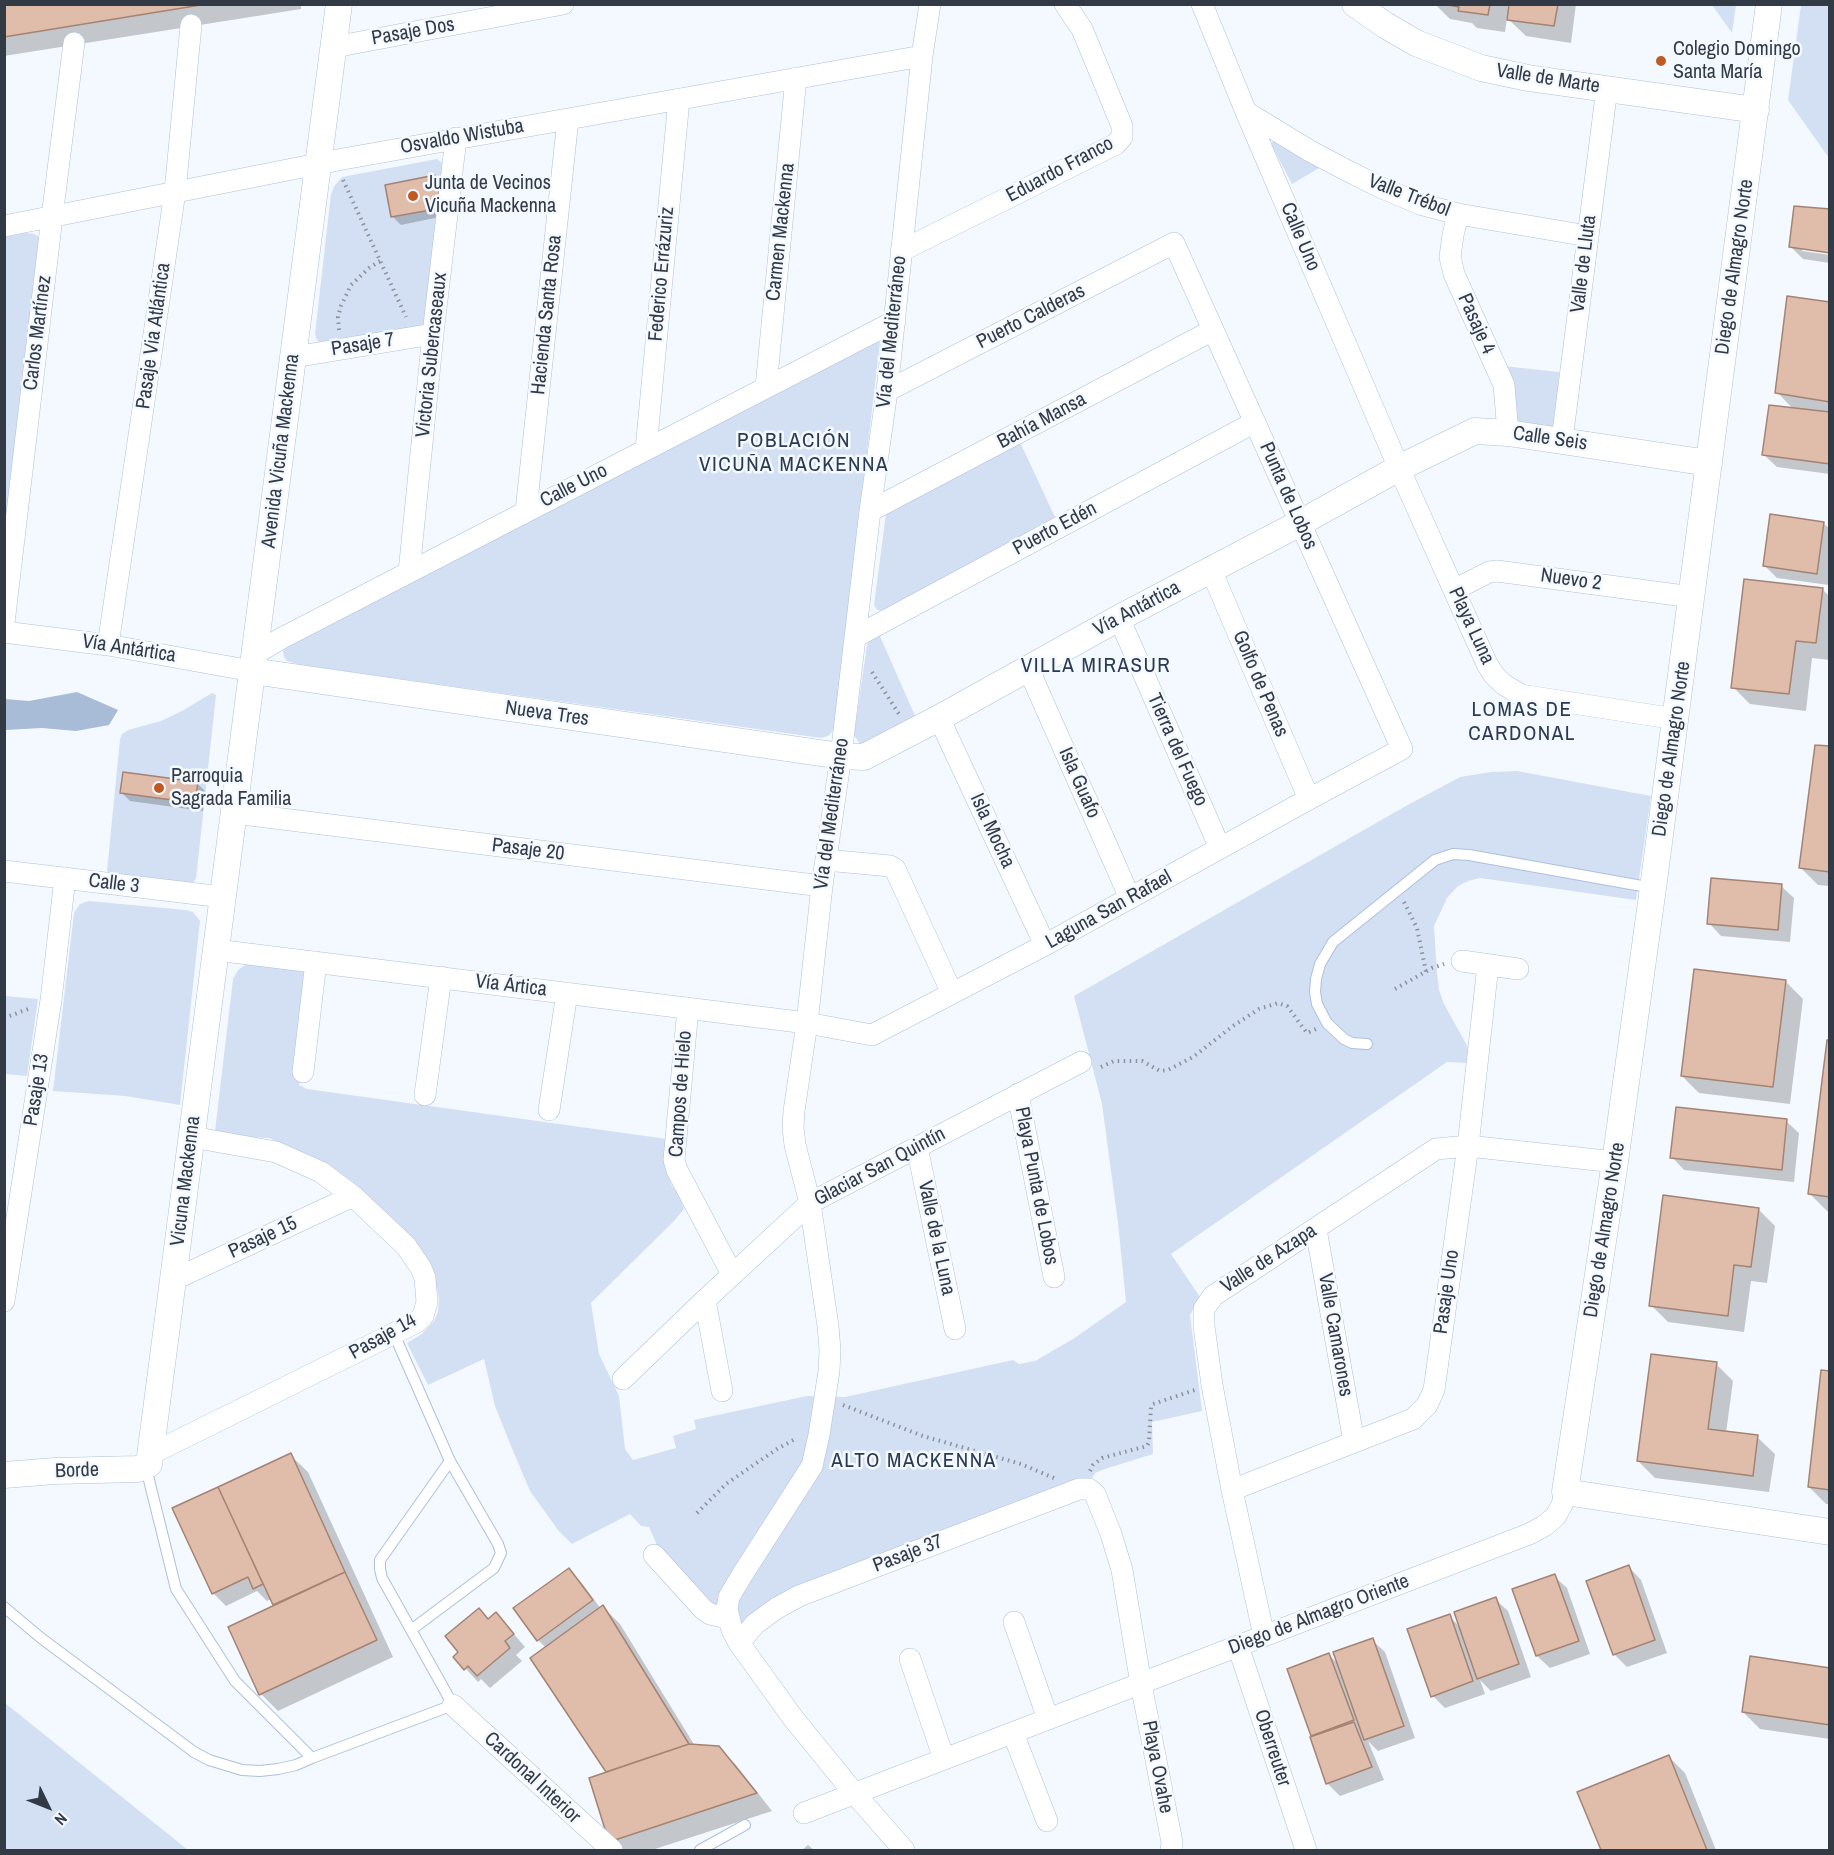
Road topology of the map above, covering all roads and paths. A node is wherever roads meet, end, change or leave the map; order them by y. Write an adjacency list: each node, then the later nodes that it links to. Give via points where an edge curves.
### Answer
1 (339, 4): 10 (street, Avenida Vicuña Mackenna)
2 (563, 4): 10 (street, Pasaje Dos)
3 (930, 4): 11 (street, Vía del Mediterráneo)
4 (1065, 4): 27 (street, Eduardo Franco, via 1082,28 1122,126 1122,137 1116,144)
5 (1202, 4): 16 (street, Calle Uno)
6 (1355, 4): 13 (street, Valle de Marte, via 1416,43 1481,69)
7 (1769, 4): 15 (street, Diego de Almagro Norte)
8 (191, 25): 21 (street, Pasaje Via Atlántica)
9 (74, 43): 23 (street, Carlos Martínez)
10 (334, 47): 19 (street, Avenida Vicuña Mackenna)
11 (922, 56): 12 (street, Osvaldo Wistuba); 27 (street, Vía del Mediterráneo)
12 (796, 78): 14 (street, Osvaldo Wistuba); 34 (street, Carmen Mackenna)
13 (1607, 88): 15 (street, Valle de Marte); 25 (street, Valle de Lluta)
14 (679, 99): 17 (street, Osvaldo Wistuba); 39 (street, Federico Errázuriz)
15 (1756, 110): 40 (street, Diego de Almagro Norte)
16 (1246, 112): 22 (street, Valle Trébol, via 1380,187); 41 (street, Calle Uno)
17 (568, 119): 18 (street, Osvaldo Wistuba); 42 (street, Hacienda Santa Rosa)
18 (456, 138): 19 (street, Osvaldo Wistuba); 31 (street, Victoria Subercaseaux)
19 (319, 164): 21 (street, Osvaldo Wistuba); 33 (street, Avenida Vicuña Mackenna)
20 (341, 176): 28 (path)
21 (175, 192): 23 (street, Osvaldo Wistuba); 53 (street, Pasaje Via Atlántica)
22 (1458, 214): 25 (street, Valle Trébol); 37 (street, Pasaje 4, via 1450,257 1504,385)
23 (51, 217): 24 (street, Osvaldo Wistuba); 50 (street, Carlos Martínez)
24 (4, 226)
25 (1588, 236): 38 (street, Valle de Lluta)
26 (1174, 243): 30 (street, Punta de Lobos); 35 (street, Puerto Calderas)
27 (901, 251): 29 (street, Vía del Mediterráneo)
28 (381, 261): 31 (path); 32 (path, via 360,275 345,295 338,317)
29 (895, 321): 34 (street, Calle Uno); 35 (street, Vía del Mediterráneo)
30 (1213, 330): 36 (street, Punta de Lobos); 43 (street, Bahía Mansa)
31 (424, 336): 32 (street, Pasaje 7); 46 (street, Victoria Subercaseaux)
32 (340, 349): 33 (street, Pasaje 7)
33 (294, 357): 54 (street, Avenida Vicuña Mackenna)
34 (766, 387): 39 (street, Calle Uno)
35 (887, 391): 43 (street, Vía del Mediterráneo)
36 (1255, 422): 44 (street, Punta de Lobos); 52 (street, Puerto Edén)
37 (1508, 432): 38 (street, Calle Seis); 41 (street, Calle Seis, via 1475,431)
38 (1562, 440): 40 (street, Calle Seis)
39 (646, 449): 42 (street, Calle Uno)
40 (1709, 463): 48 (street, Diego de Almagro Norte)
41 (1399, 468): 44 (street, Vía Antártica); 47 (street, Playa Luna)
42 (526, 511): 46 (street, Calle Uno)
43 (870, 511): 52 (street, Vía del Mediterráneo)
44 (1300, 523): 45 (street, Vía Antártica); 59 (street, Punta de Lobos)
45 (1211, 570): 49 (street, Vía Antártica); 61 (street, Golfo de Penas)
46 (409, 572): 54 (street, Calle Uno, via 282,638)
47 (1454, 591): 48 (street, Nuevo 2, via 1497,571); 57 (street, Playa Luna, via 1494,675 1521,696)
48 (1692, 597): 57 (street, Diego de Almagro Norte)
49 (1119, 618): 55 (street, Vía Antártica); 63 (street, Tierra del Fuego)
50 (4, 623)
51 (4, 632): 53 (street, Vía Antártica)
52 (854, 641): 58 (path); 60 (street, Vía del Mediterráneo)
53 (108, 645): 54 (street, Vía Antártica)
54 (253, 663): 60 (street, Nueva Tres); 62 (street, Avenida Vicuña Mackenna)
55 (1028, 668): 56 (street, Vía Antártica); 71 (street, Isla Guafo)
56 (939, 718): 58 (street, Vía Antártica); 72 (street, Isla Mocha)
57 (1676, 719): 68 (street, Diego de Almagro Norte)
58 (911, 733): 60 (street, Vía Antártica, via 864,758)
59 (1402, 750): 61 (street, Laguna San Rafael)
60 (841, 756): 64 (street, Vía del Mediterráneo)
61 (1309, 799): 63 (street, Laguna San Rafael)
62 (234, 813): 67 (street, Pasaje 20); 70 (street, Avenida Vicuña Mackenna)
63 (1220, 848): 71 (street, Laguna San Rafael)
64 (826, 860): 67 (street, Vía del Mediterráneo); 82 (street, via 895,869)
65 (4, 871): 66 (street, Calle 3)
66 (65, 878): 70 (street, Calle 3); 103 (street, Pasaje 13, via 51,1000)
67 (822, 886): 84 (street, Vía del Mediterráneo)
68 (1653, 888): 69 (lane, via 1453,854 1435,860); 95 (street, Diego de Almagro Norte)
69 (1397, 891): 78 (path, via 1417,928); 85 (lane, via 1333,942 1325,955 1315,992)
70 (223, 897): 73 (street, Vicuna Mackenna)
71 (1130, 898): 72 (street, Laguna San Rafael)
72 (1045, 945): 82 (street, Laguna San Rafael)
73 (216, 950): 74 (street, Vía Ártica); 92 (street, Vicuna Mackenna)
74 (316, 962): 79 (street, Vía Ártica); 88 (street)
75 (1462, 962): 76 (street); 78 (path, via 1442,964)
76 (1488, 965): 77 (street); 93 (street, Pasaje Uno)
77 (1518, 969)
78 (1426, 972): 80 (path)
79 (441, 977): 81 (street, Vía Ártica); 90 (street)
80 (1395, 989)
81 (567, 993): 83 (street, Vía Ártica); 91 (street)
82 (952, 993): 84 (street, Laguna San Rafael, via 872,1035)
83 (688, 1008): 84 (street, Vía Ártica); 99 (street, Campos de Hielo, via 674,1160)
84 (807, 1023): 97 (street, Vía del Mediterráneo, via 793,1128)
85 (1327, 1023): 86 (lane, via 1344,1039); 87 (path, via 1307,1033 1287,1006 1278,1003 1259,1009 1193,1057 1168,1070 1160,1071 1142,1061)
86 (1366, 1044)
87 (1089, 1065): 89 (street, Glaciar San Quintín)
88 (303, 1072)
89 (1018, 1094): 94 (street, Glaciar San Quintín); 100 (street, Playa Punta de Lobos)
90 (425, 1095)
91 (549, 1110)
92 (192, 1137): 96 (street, Pasaje 14, via 276,1152 321,1172); 101 (street, Vicuna Mackenna)
93 (1468, 1146): 95 (street, Valle de Azapa); 98 (street, Valle de Azapa, via 1429,1152); 111 (street, Pasaje Uno, via 1434,1390 1427,1405 1413,1419)
94 (917, 1147): 97 (street, Glaciar San Quintín); 104 (street, Valle de la Luna)
95 (1615, 1162): 118 (street, Diego de Almagro Norte)
96 (353, 1196): 101 (street, Pasaje 15); 105 (street, Pasaje 14, via 406,1246 425,1278 428,1302 423,1316)
97 (810, 1203): 99 (street, Glaciar San Quintín); 109 (street, Vía del Mediterráneo, via 830,1350)
98 (1316, 1229): 107 (street, Valle de Azapa, via 1213,1296 1203,1309); 111 (street, Valle Camarones)
99 (732, 1274): 102 (street, Glaciar San Quintín)
100 (1054, 1277)
101 (173, 1280): 112 (street, Vicuna Mackenna)
102 (705, 1300): 106 (street, Glaciar San Quintín); 108 (street)
103 (4, 1301)
104 (955, 1329)
105 (394, 1334): 112 (street, Pasaje 14); 113 (lane)
106 (623, 1379)
107 (1212, 1385): 116 (path, via 1154,1404 1147,1446 1102,1458 1093,1465); 117 (street, Valle de Azapa)
108 (722, 1391)
109 (824, 1403): 110 (street, Vía del Mediterráneo); 114 (path, via 848,1407 923,1436)
110 (820, 1428): 119 (path, via 762,1459 726,1484); 123 (street, Vía del Mediterráneo, via 812,1466 729,1597)
111 (1354, 1442): 117 (street, Pasaje Uno)
112 (150, 1459): 115 (street, Borde, via 138,1469); 134 (lane, via 148,1476 176,1589 235,1682)
113 (450, 1461): 125 (lane, via 380,1560 382,1578); 125 (lane, via 501,1553 494,1568)
114 (1044, 1473)
115 (4, 1475)
116 (1089, 1489): 127 (street, Pasaje 37, via 1079,1489 799,1596 755,1624); 130 (street, Playa Ovahe, via 1095,1494 1122,1570)
117 (1232, 1490): 126 (street, Valle de Azapa)
118 (1565, 1492): 120 (street); 126 (street, Diego de Almagro Oriente, via 1555,1517 1529,1534)
119 (697, 1513)
120 (1830, 1532)
121 (654, 1555): 123 (street, via 703,1609)
122 (4, 1607): 134 (lane, via 209,1760 260,1771)
123 (728, 1618): 127 (street)
124 (1014, 1622): 132 (street)
125 (411, 1630): 131 (lane)
126 (1264, 1636): 128 (street, Diego de Almagro Oriente)
127 (739, 1643): 136 (street)
128 (1238, 1646): 130 (street, Diego de Almagro Oriente); 144 (street, Oberreuter)
129 (910, 1659): 135 (street)
130 (1141, 1684): 132 (street, Diego de Almagro Oriente); 143 (street, Playa Ovahe)
131 (453, 1705): 134 (lane); 140 (street, Cardonal Interior)
132 (1048, 1719): 133 (street, Diego de Almagro Oriente)
133 (1013, 1733): 135 (street, Diego de Almagro Oriente); 138 (street)
134 (312, 1758)
135 (944, 1759): 136 (street, Diego de Almagro Oriente)
136 (854, 1793): 137 (street, Diego de Almagro Oriente); 142 (street)
137 (804, 1814)
138 (1047, 1821)
139 (745, 1825): 141 (lane)
140 (612, 1851)
141 (699, 1851)
142 (904, 1851)
143 (1171, 1851)
144 (1306, 1851)

